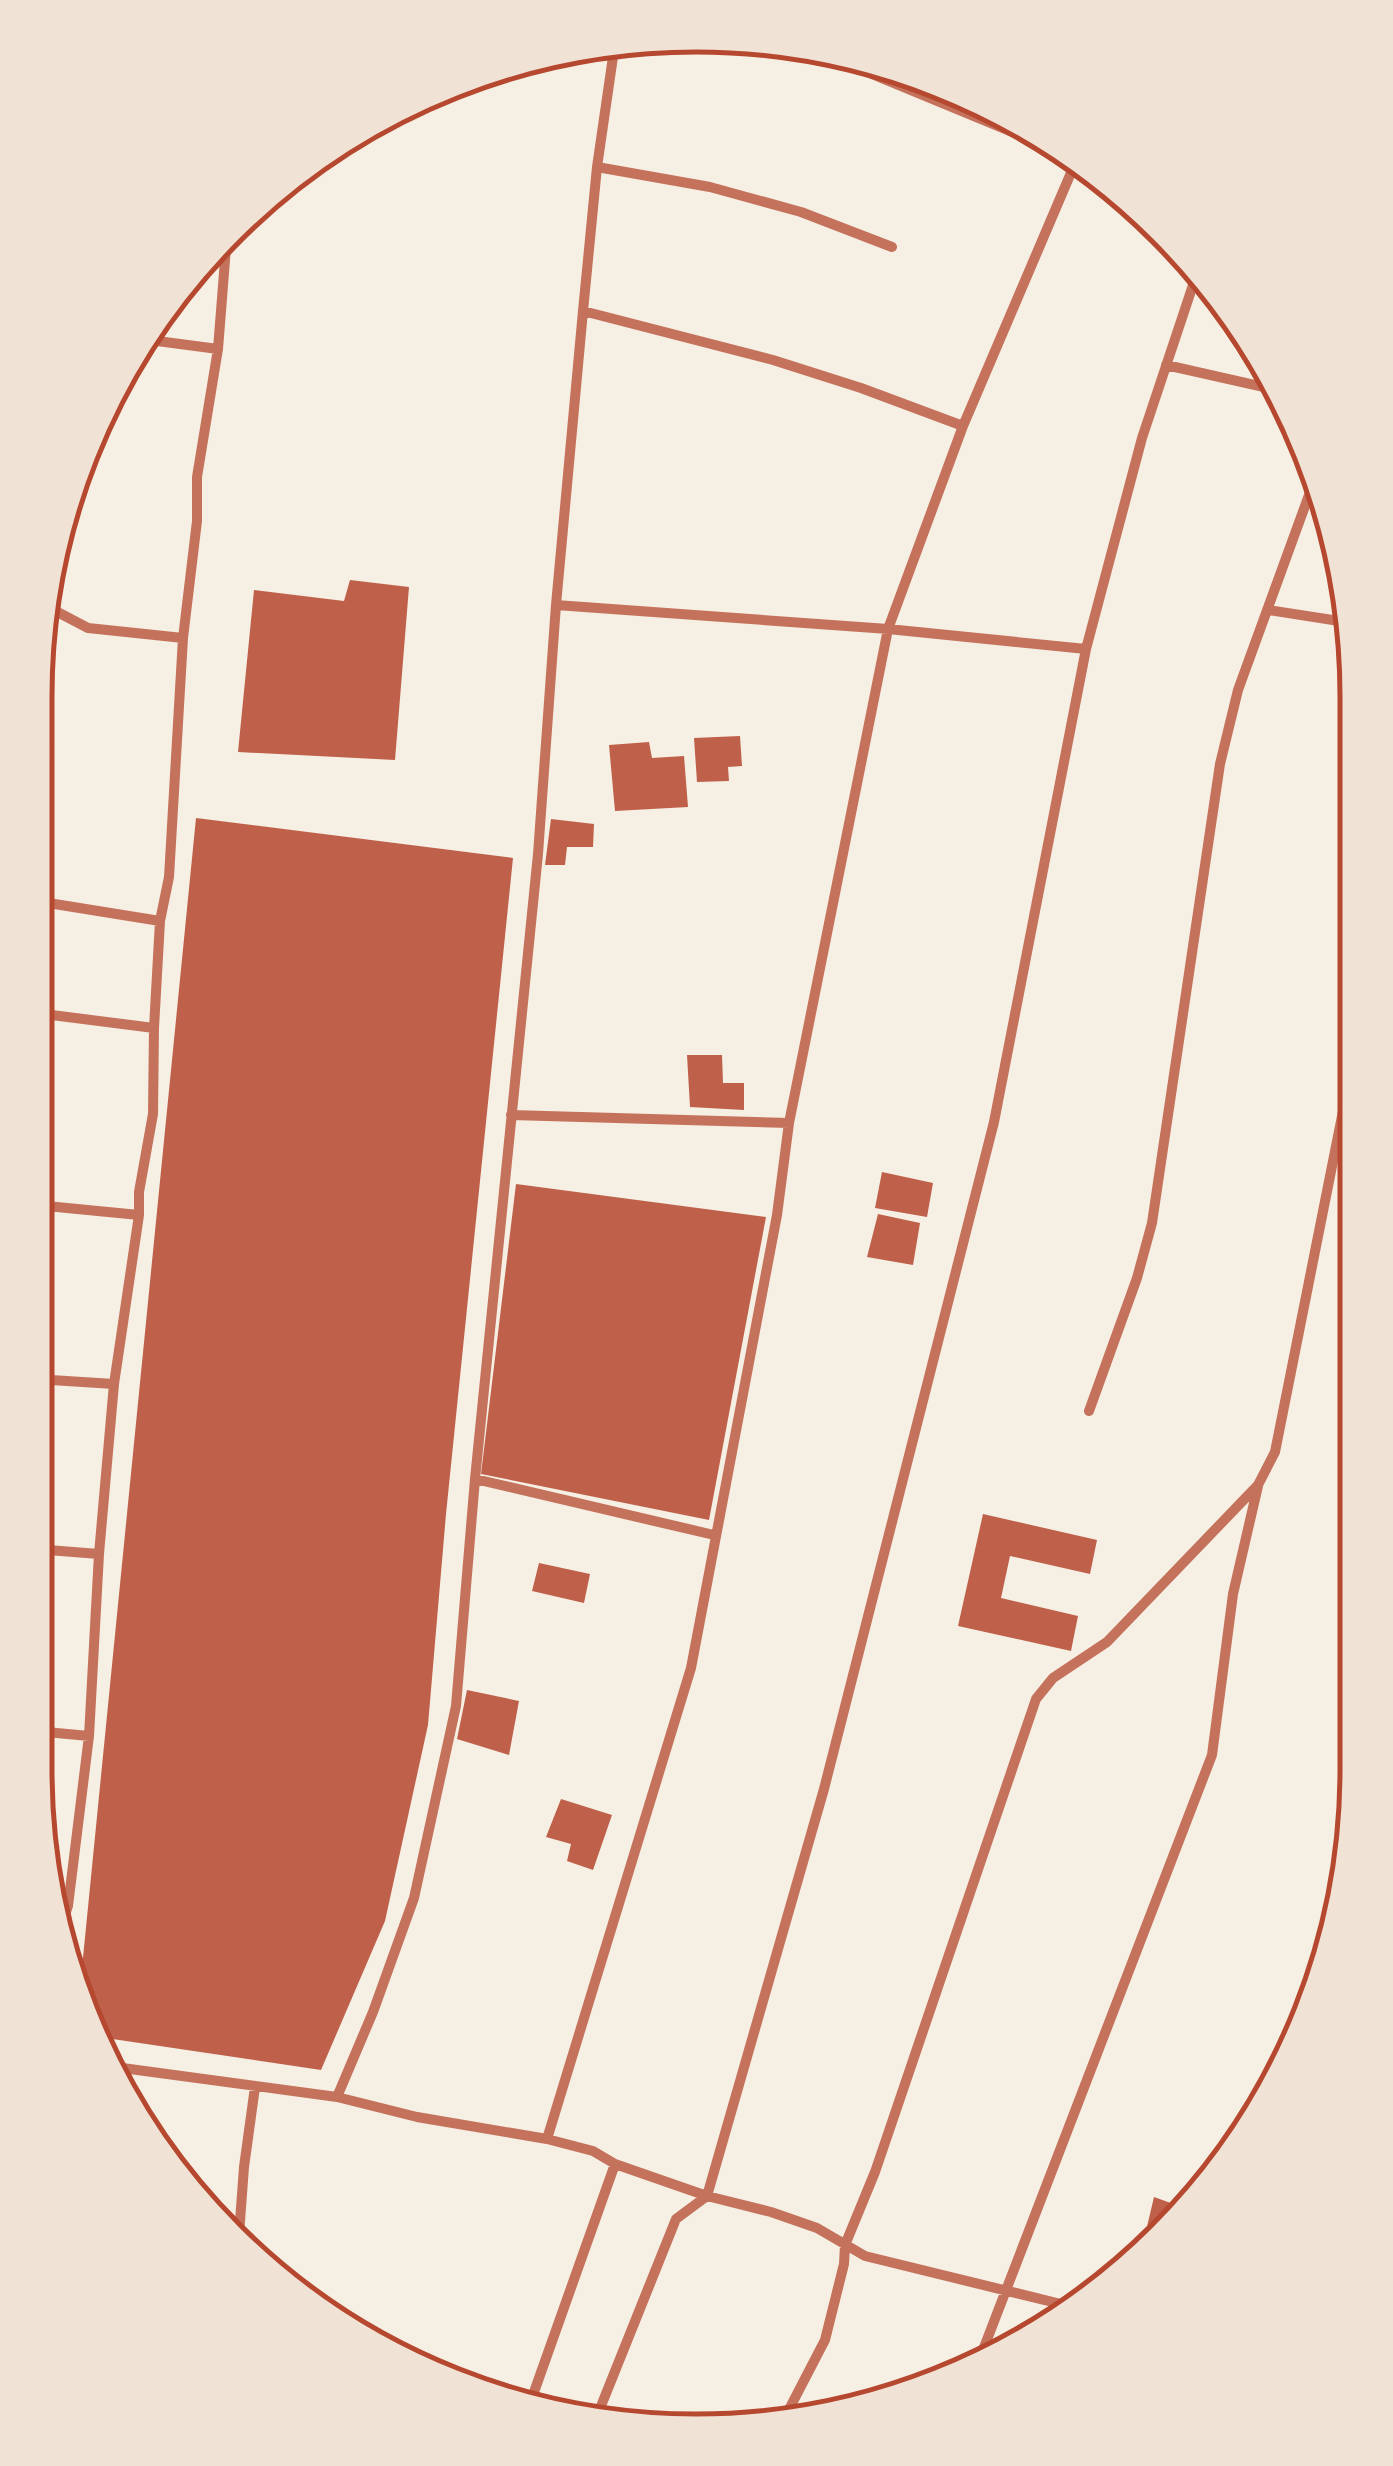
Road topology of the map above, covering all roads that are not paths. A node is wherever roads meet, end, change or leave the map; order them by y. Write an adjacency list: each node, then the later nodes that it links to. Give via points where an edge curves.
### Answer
1 (613, 58): 4 (street)
2 (899, 86): 3 (street)
3 (982, 120)
4 (597, 166): 6 (street, via 801,212); 9 (street)
5 (1071, 173): 14 (street)
6 (892, 248)
7 (225, 258): 11 (street)
8 (1193, 286): 12 (street)
9 (583, 310): 14 (street, via 773,360); 16 (street)
10 (159, 342): 11 (street)
11 (218, 350): 21 (street, via 197,477)
12 (1166, 364): 13 (street); 22 (street)
13 (1260, 386)
14 (963, 426): 20 (street)
15 (1309, 498): 17 (street)
16 (556, 605): 20 (street); 27 (street)
17 (1268, 610): 19 (street); 34 (street, via 1220,764 1152,1223)
18 (58, 612): 21 (street, via 88,628)
19 (1336, 620)
20 (888, 629): 22 (street); 28 (street)
21 (184, 638): 24 (street, via 169,877)
22 (1086, 650): 48 (street, via 994,1122 824,1788)
23 (52, 904): 24 (street)
24 (160, 922): 26 (street)
25 (52, 1015): 26 (street)
26 (154, 1028): 31 (street, via 153,1114)
27 (511, 1116): 28 (street); 35 (street)
28 (789, 1123): 37 (street)
29 (1340, 1128): 36 (street, via 1284,1418 1276,1452)
30 (52, 1207): 31 (street)
31 (139, 1215): 33 (street)
32 (52, 1380): 33 (street)
33 (114, 1384): 39 (street)
34 (1089, 1411)
35 (475, 1479): 37 (street); 45 (street, via 456,1706 418,1879 374,2012)
36 (1258, 1484): 50 (street, via 1108,1642 1053,1678 1036,1699); 51 (street, via 1233,1594 1212,1754)
37 (714, 1535): 46 (street, via 692,1668)
38 (52, 1550): 39 (street)
39 (99, 1554): 41 (street)
40 (52, 1733): 41 (street)
41 (89, 1736): 42 (street)
42 (65, 1894)
43 (128, 2072): 44 (street)
44 (255, 2087): 45 (street); 49 (street)
45 (337, 2097): 46 (street)
46 (547, 2138): 47 (street)
47 (615, 2164): 48 (street); 54 (street)
48 (707, 2196): 50 (street, via 817,2228); 55 (street, via 676,2219)
49 (240, 2224)
50 (845, 2245): 51 (street, via 865,2256); 56 (street, via 825,2340)
51 (1008, 2289): 52 (street); 53 (street)
52 (1057, 2303)
53 (985, 2345)
54 (533, 2393)
55 (601, 2406)
56 (791, 2406)

